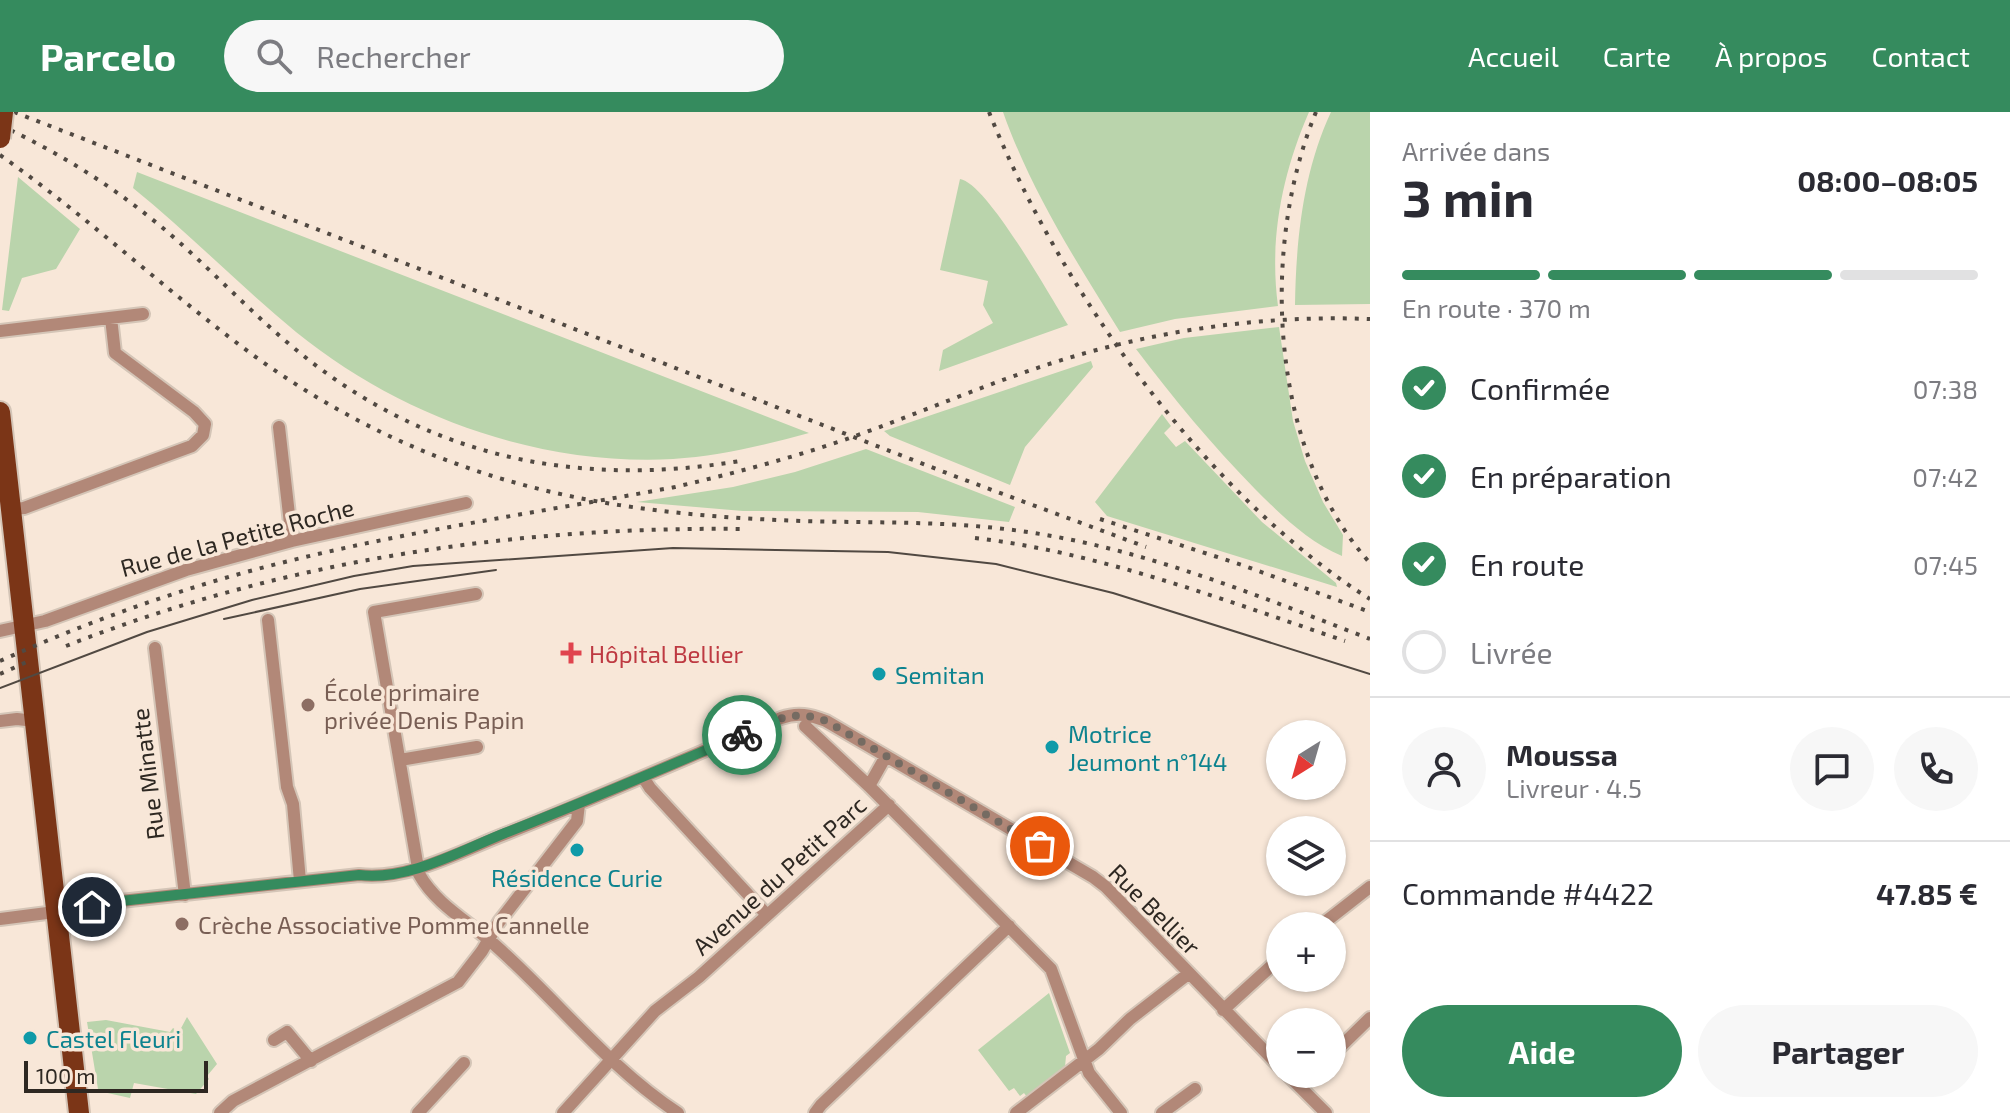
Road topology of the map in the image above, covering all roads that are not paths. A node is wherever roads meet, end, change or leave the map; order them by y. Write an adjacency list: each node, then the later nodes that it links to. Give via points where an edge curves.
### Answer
1 (3, 112): 2 (main road, bridge)
2 (0, 138)
3 (143, 314): 4 (street)
4 (111, 318): 5 (street); 9 (street, via 115,353 194,412 205,424 203,435 192,446)
5 (0, 331)
6 (0, 412): 9 (main road)
7 (279, 427): 10 (street)
8 (466, 503): 10 (street, Rue de la Petite Roche)
9 (11, 509): 13 (main road)
10 (292, 541): 13 (street, Rue de la Petite Roche, via 186,570)
11 (476, 594): 21 (street, via 374,612)
12 (268, 620): 29 (street)
13 (25, 626): 14 (street, Rue de la Petite Roche); 18 (main road)
14 (0, 631)
15 (155, 648): 31 (street, Rue Minatte)
16 (808, 720): 20 (street, Rue Bellier, via 826,721); 22 (street, via 794,714 781,718); 23 (street)
17 (0, 721): 18 (street)
18 (35, 721): 32 (main road)
19 (477, 747): 21 (street)
20 (886, 756): 23 (street); 39 (street, Rue Bellier, via 1093,877)
21 (400, 760): 28 (street)
22 (643, 777): 24 (street); 34 (street)
23 (869, 786): 25 (street)
24 (579, 804): 26 (street); 27 (street, via 577,821)
25 (889, 805): 34 (street, Avenue du Petit Parc); 36 (street)
26 (549, 816): 27 (street, via 560,837); 28 (street)
27 (557, 844): 37 (street)
28 (417, 867): 29 (street); 37 (street, via 430,889)
29 (300, 881): 31 (street)
30 (1370, 887): 33 (street)
31 (185, 895): 32 (street)
32 (56, 911): 35 (street); 51 (main road)
33 (1338, 912)
34 (767, 915): 45 (street, Avenue du Petit Parc, via 655,1011)
35 (0, 919)
36 (1009, 926): 46 (street, via 1051,969); 56 (street)
37 (489, 940): 45 (street); 47 (street, via 450,988)
38 (1266, 971): 40 (street)
39 (1188, 974): 40 (street, Rue Bellier); 46 (street)
40 (1223, 1010): 44 (street, Rue Bellier)
41 (1370, 1018): 43 (street)
42 (274, 1040): 47 (street, via 287,1032)
43 (1346, 1041)
44 (1266, 1053)
45 (613, 1060): 54 (street, Avenue du Petit Parc); 55 (street)
46 (1084, 1060): 57 (street); 58 (street)
47 (311, 1061): 52 (street)
48 (464, 1063): 53 (street)
49 (1301, 1088): 60 (street)
50 (1195, 1089): 59 (street)
51 (83, 1112)
52 (220, 1113)
53 (418, 1113)
54 (563, 1113)
55 (678, 1113)
56 (815, 1113)
57 (1016, 1113)
58 (1121, 1113)
59 (1162, 1113)
60 (1326, 1113)

